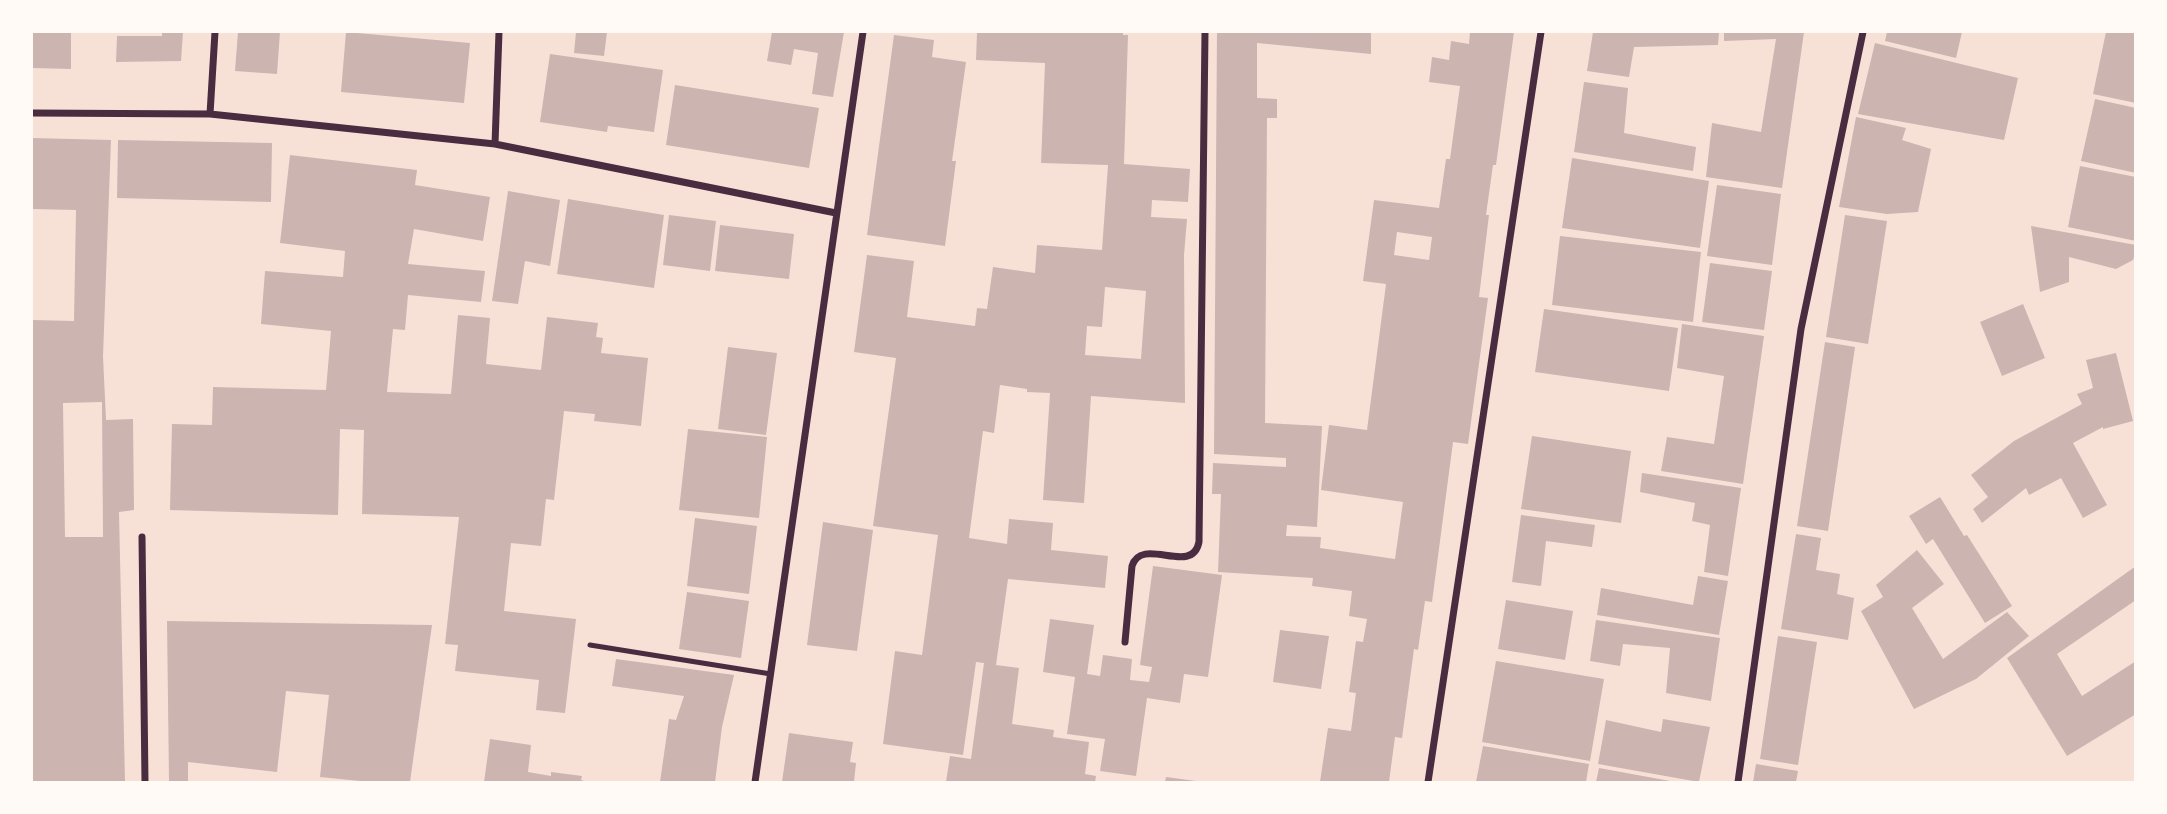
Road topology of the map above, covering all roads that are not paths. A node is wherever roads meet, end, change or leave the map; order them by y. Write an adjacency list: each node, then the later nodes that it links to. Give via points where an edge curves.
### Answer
1 (215, 32): 8 (street)
2 (499, 32): 9 (street)
3 (863, 32): 10 (street)
4 (1205, 32): 12 (street, via 1198,550 1182,557 1148,554 1134,559)
5 (1541, 32): 17 (street)
6 (1863, 32): 18 (street, via 1801,329)
7 (32, 113): 8 (street)
8 (210, 114): 9 (street)
9 (495, 145): 10 (street)
10 (836, 213): 14 (street)
11 (142, 537): 15 (street)
12 (1125, 642)
13 (590, 645): 14 (lane)
14 (771, 674): 16 (street)
15 (145, 782)
16 (755, 782)
17 (1428, 782)
18 (1738, 782)

